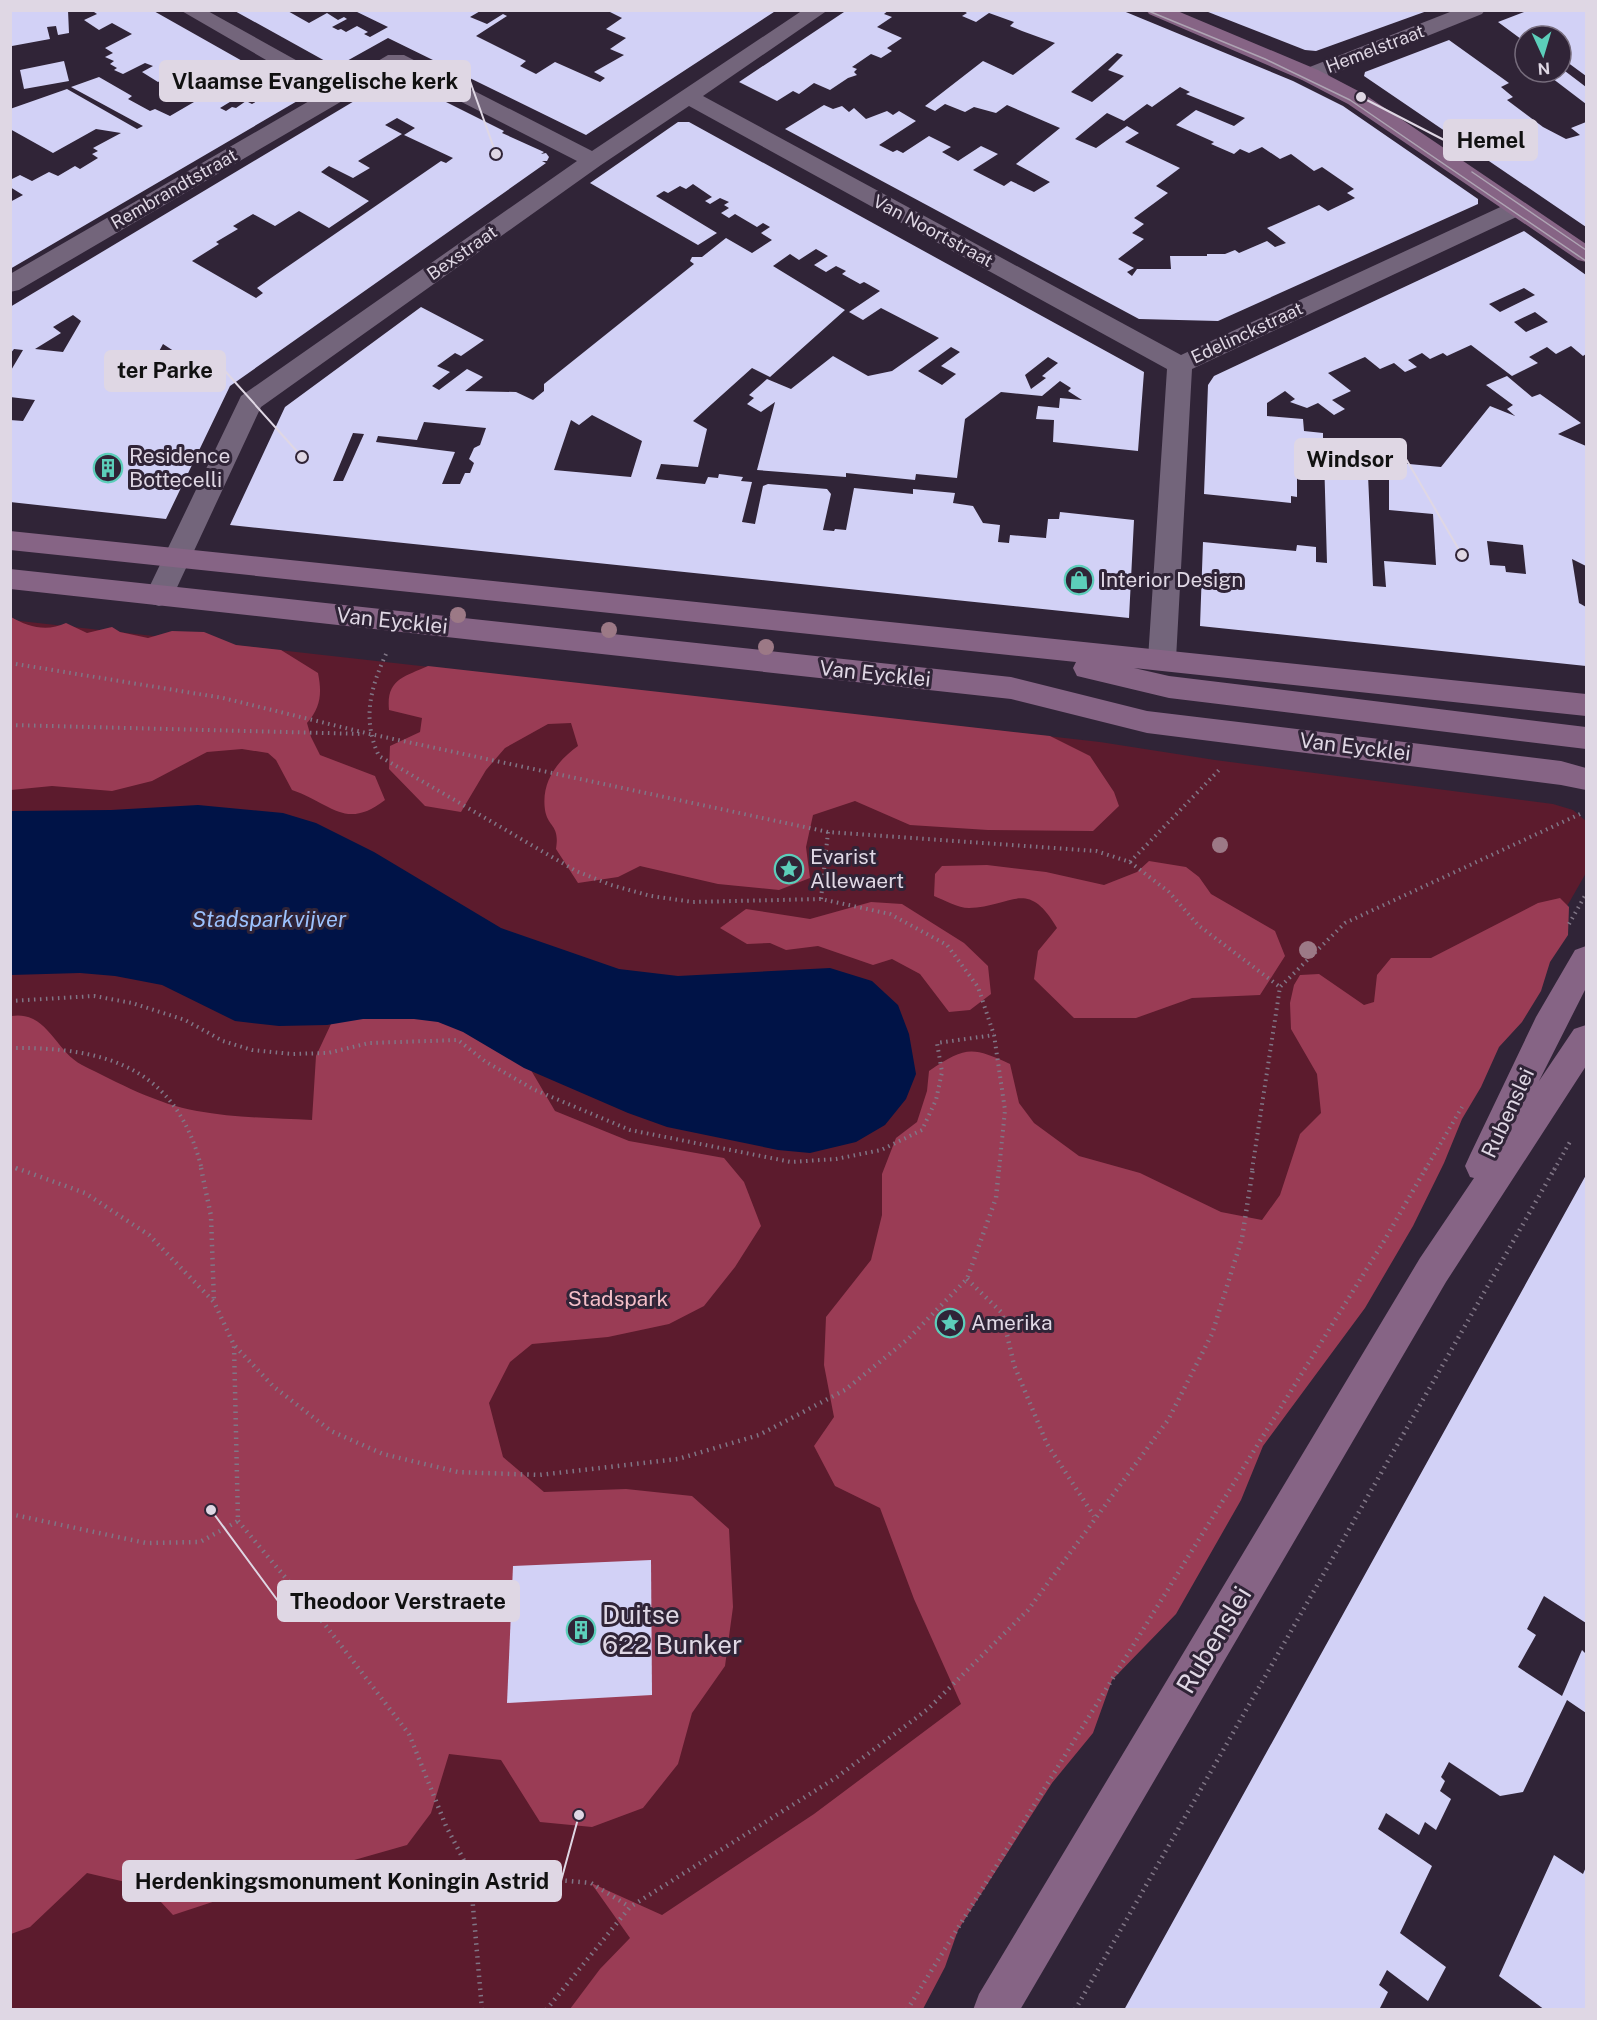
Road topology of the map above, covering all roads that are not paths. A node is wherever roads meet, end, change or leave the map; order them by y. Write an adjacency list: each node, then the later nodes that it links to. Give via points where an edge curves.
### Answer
1 (190, 10): 6 (street)
2 (818, 10): 7 (street, Bexstraat)
3 (1156, 10): 5 (main road)
4 (1474, 10): 5 (street, Hemelstraat)
5 (1310, 75): 9 (main road, via 1366,105)
6 (339, 93): 8 (street, Rembrandtstraat, via 396,60); 11 (street, Rembrandtstraat)
7 (687, 98): 8 (street, Bexstraat); 12 (street, Van Noortstraat)
8 (593, 159): 14 (street, Bexstraat, via 250,402)
9 (1517, 208): 10 (main road); 12 (street, Edelinckstraat)
10 (1587, 255)
11 (10, 285)
12 (1180, 365): 18 (street, Edelinckstraat)
13 (10, 540): 14 (main road, Van Eycklei)
14 (177, 557): 16 (street); 17 (main road, Van Eycklei)
15 (10, 579): 16 (main road, Van Eycklei)
16 (159, 596): 23 (main road, Van Eycklei, via 1011,688 1147,722)
17 (1017, 643): 18 (main road, Van Eycklei); 20 (main road, Van Eycklei, via 1087,668 1169,687)
18 (1162, 659): 19 (main road, Van Eycklei)
19 (1587, 705)
20 (1504, 726): 21 (main road); 22 (main road)
21 (1587, 738)
22 (1587, 748)
23 (1587, 779)
24 (1587, 959): 26 (main road, Rubenslei, via 1548,1028)
25 (1587, 1039): 26 (main road, Rubenslei)
26 (1433, 1270): 27 (main road, Rubenslei)
27 (995, 2010)

